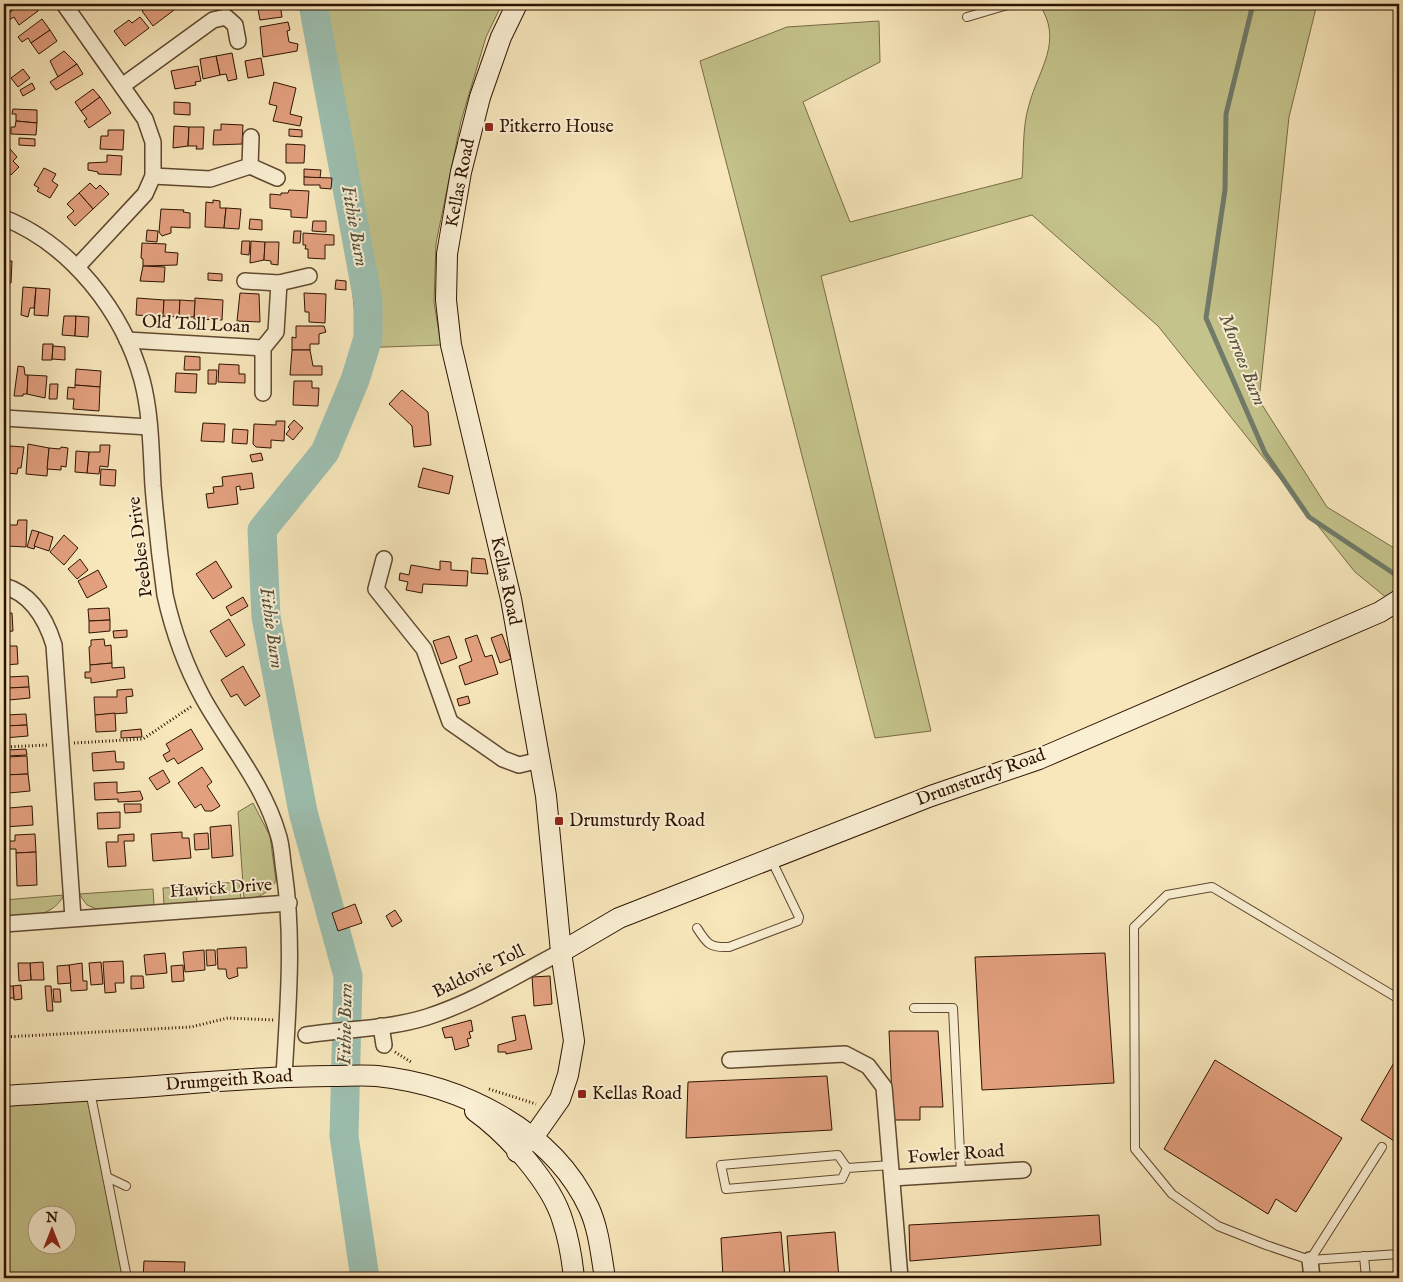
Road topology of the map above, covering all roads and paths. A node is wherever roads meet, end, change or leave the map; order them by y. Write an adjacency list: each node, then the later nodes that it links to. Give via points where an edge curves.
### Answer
1 (64, 4): 6 (street)
2 (517, 4): 27 (main road, Kellas Road, via 501,37 480,97 461,172 447,254 446,300 451,345 511,599)
3 (1011, 4): 4 (lane)
4 (967, 17)
5 (238, 41): 6 (street, via 235,25 226,17 213,20)
6 (122, 86): 9 (street, via 145,119 153,142)
7 (251, 137): 8 (street)
8 (250, 166): 9 (street, via 210,179); 10 (street)
9 (153, 176): 12 (street, via 145,194)
10 (277, 178)
11 (4, 218): 12 (street, Peebles Drive, via 47,242)
12 (77, 267): 16 (street, Peebles Drive, via 106,302)
13 (309, 276): 15 (street)
14 (245, 281): 15 (street)
15 (279, 283): 17 (street, Old Toll Loan, via 276,332)
16 (127, 340): 17 (street, Old Toll Loan); 20 (street, Peebles Drive, via 142,381)
17 (263, 348): 18 (street, Old Toll Loan)
18 (263, 393)
19 (4, 418): 20 (street)
20 (148, 427): 24 (street, Peebles Drive, via 165,595 173,629)
21 (384, 559): 27 (street, via 376,589 424,649 450,722 503,759 519,765)
22 (4, 586): 25 (street, via 13,588 33,604 47,622 54,645)
23 (1399, 600): 28 (main road, Drumsturdy Road, via 1380,612 1039,759 931,796)
24 (203, 698): 25 (path, via 144,739); 29 (street, Peebles Drive, via 247,767 279,834)
25 (61, 744): 26 (path); 30 (street)
26 (4, 747)
27 (540, 760): 33 (main road, Kellas Road)
28 (771, 859): 32 (lane, via 799,916 798,921 729,947 718,948 707,944); 33 (main road, Drumsturdy Road, via 619,918)
29 (289, 903): 30 (street, Hawick Drive); 36 (street, Hawick Drive, via 291,943)
30 (73, 918): 31 (street, Hawick Drive)
31 (4, 924)
32 (697, 928)
33 (561, 952): 37 (street, Baldovie Toll, via 465,1003 425,1017); 46 (main road, Kellas Road, via 574,1040 560,1099)
34 (1399, 999): 57 (lane, via 1212,887 1167,895 1134,927 1135,1149 1172,1194 1218,1226)
35 (914, 1008): 52 (lane, via 953,1008)
36 (287, 1021): 39 (path, via 228,1018 191,1026); 42 (street, Hawick Drive)
37 (381, 1026): 38 (street, Baldovie Toll); 40 (street)
38 (313, 1034)
39 (4, 1037)
40 (384, 1044)
41 (730, 1060): 51 (street, Fowler Road, via 845,1054 868,1066 884,1087)
42 (284, 1076): 43 (main road, Drumgeith Road); 44 (main road, Drumgeith Road, via 376,1076 411,1081)
43 (90, 1091): 45 (main road, Drumgeith Road); 53 (lane)
44 (452, 1094): 46 (main road, via 498,1114); 48 (main road, via 484,1118)
45 (4, 1096)
46 (534, 1136): 48 (main road, Kellas Road); 60 (main road, via 568,1172 590,1209)
47 (1382, 1147): 57 (lane)
48 (517, 1152): 59 (main road, via 547,1190 563,1220)
49 (847, 1168): 49 (lane, via 842,1179 726,1189 721,1165 838,1155); 51 (lane)
50 (1023, 1170): 52 (street, Fowler Road)
51 (891, 1171): 52 (street, Fowler Road); 61 (street, Fowler Road)
52 (961, 1173)
53 (107, 1177): 54 (lane); 58 (lane)
54 (126, 1186)
55 (1399, 1254): 56 (lane)
56 (1364, 1256): 57 (lane); 63 (lane)
57 (1310, 1260): 62 (street)
58 (127, 1278)
59 (574, 1278)
60 (605, 1278)
61 (900, 1278)
62 (1312, 1278)
63 (1366, 1278)

